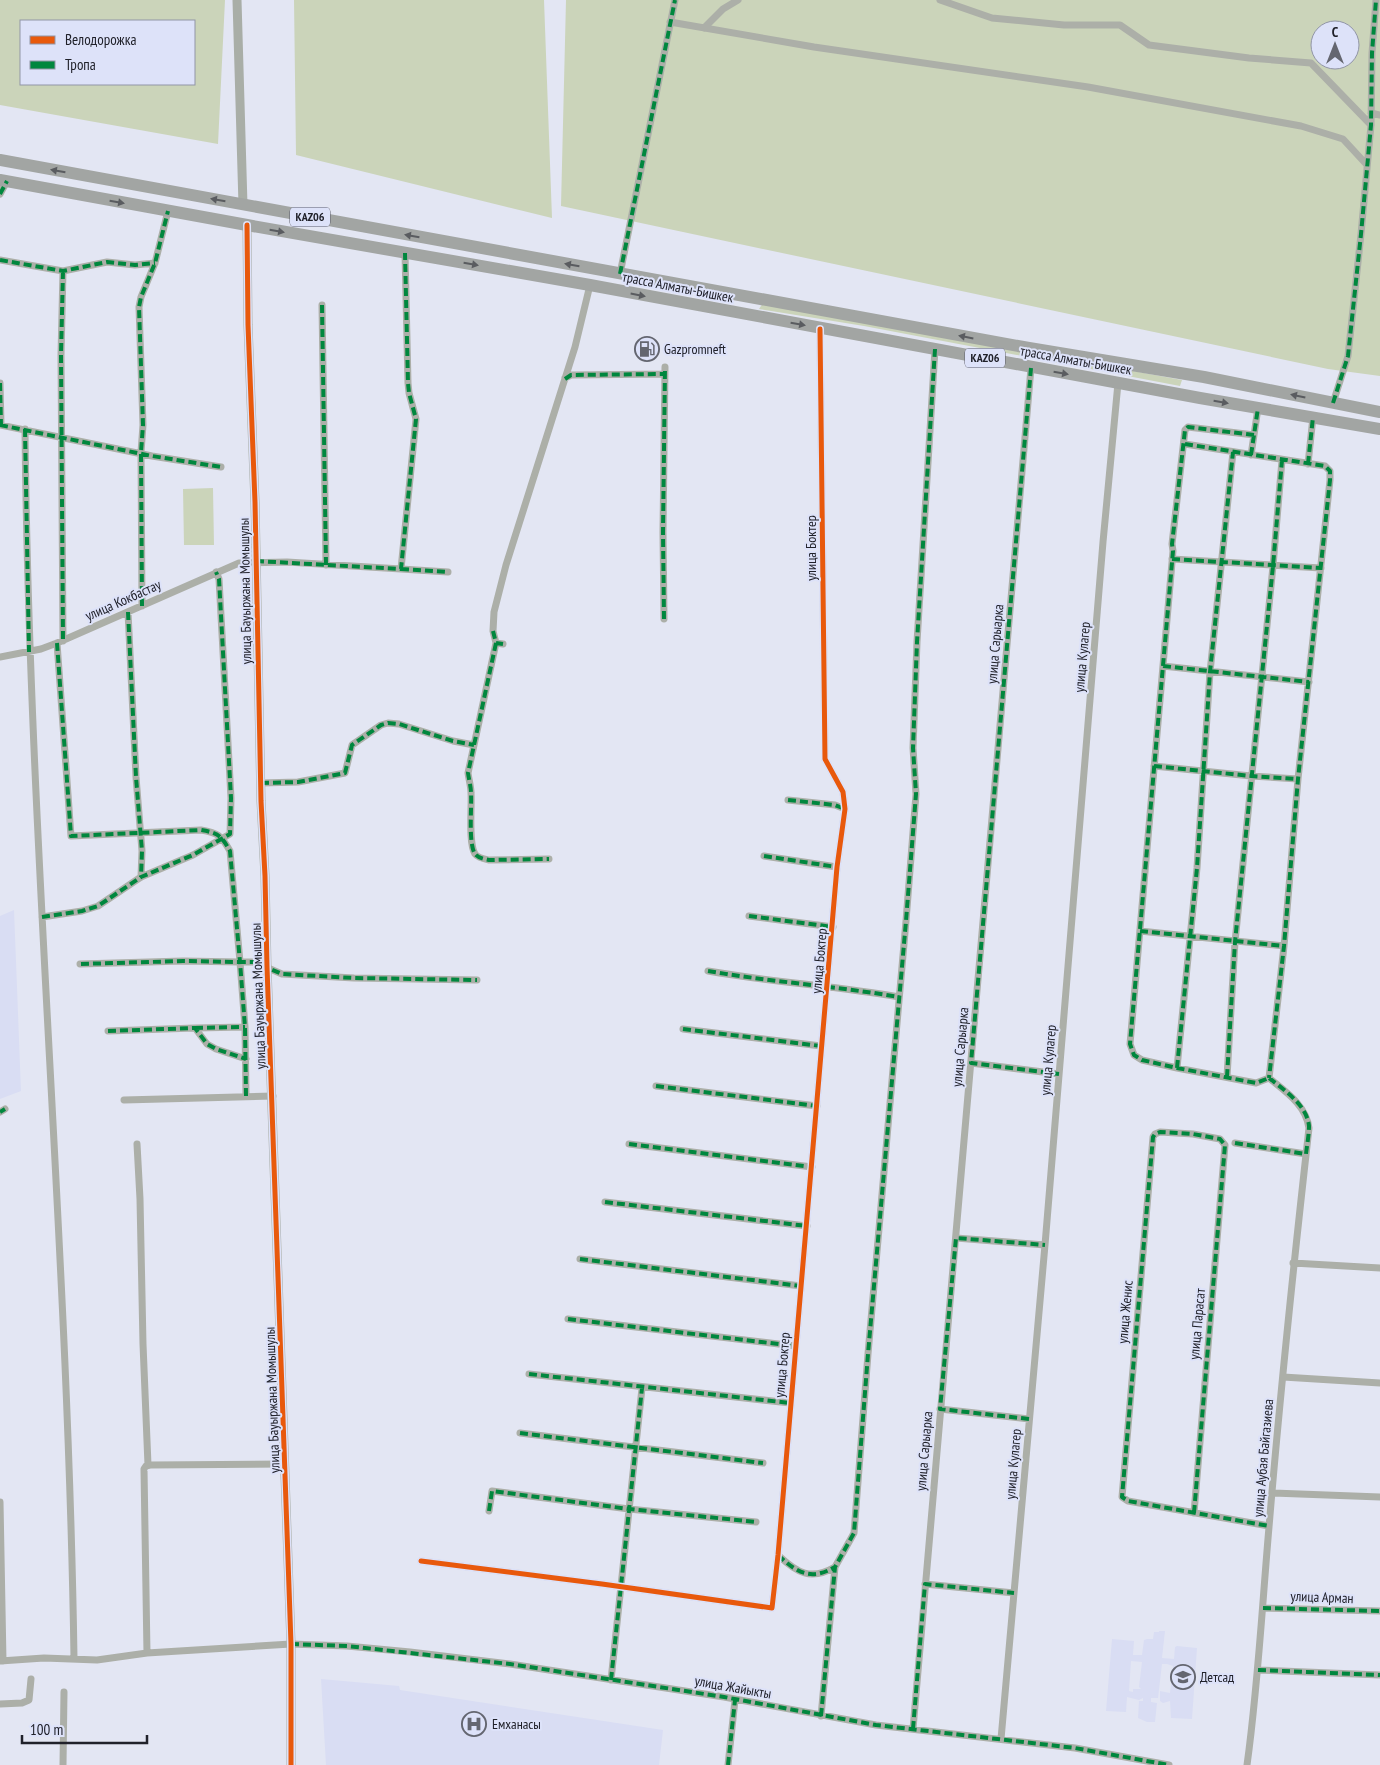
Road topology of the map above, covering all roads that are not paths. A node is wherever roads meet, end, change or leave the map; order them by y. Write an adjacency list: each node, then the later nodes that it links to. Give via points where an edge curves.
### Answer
1 (237, 0): 17 (street)
2 (675, 0): 6 (street)
3 (738, 0): 7 (street, via 723,9)
4 (940, 0): 12 (street, via 992,18 1064,25 1120,25 1149,45 1311,63)
5 (1376, 0): 9 (street)
6 (670, 22): 7 (street); 24 (street)
7 (704, 28): 14 (street, via 1088,87 1301,126 1343,139)
8 (1380, 48): 9 (street)
9 (1372, 53): 10 (street)
10 (1371, 113): 11 (street); 12 (street)
11 (1380, 115)
12 (1371, 125): 14 (street)
13 (0, 160): 17 (highway, KАZ06, one-way to 13)
14 (1367, 165): 37 (street, via 1348,356)
15 (4, 181): 16 (street); 18 (highway, KАZ06, one-way to 18)
16 (0, 194)
17 (243, 205): 24 (highway, KАZ06, one-way to 17)
18 (168, 211): 19 (highway, KАZ06); 22 (street)
19 (247, 225): 20 (highway, KАZ06, one-way to 20); 54 (street, улица Бауыржана Момышулы)
20 (405, 253): 25 (highway, KАZ06, one-way to 25); 59 (street, via 408,382 416,418)
21 (0, 260): 23 (street)
22 (155, 264): 23 (street, via 108,262); 47 (street, via 139,307)
23 (63, 271): 45 (street)
24 (620, 274): 26 (highway, трасса Алматы-Бишкек / KАZ06)
25 (590, 285): 28 (highway, трасса Алматы-Бишкек / KАZ06, one-way to 28); 33 (street)
26 (748, 296): 28 (highway); 32 (highway, трасса Алматы-Бишкек / KАZ06, one-way to 26)
27 (322, 305): 56 (street)
28 (744, 314): 29 (highway, трасса Алматы-Бишкек / KАZ06, one-way to 29)
29 (820, 328): 30 (highway, трасса Алматы-Бишкек / KАZ06); 79 (street, улица Боктер, via 825,759 842,792)
30 (935, 349): 31 (highway, трасса Алматы-Бишкек / KАZ06); 101 (street, via 917,642 913,748 916,794)
31 (1031, 368): 35 (highway, трасса Алматы-Бишкек / KАZ06, one-way to 35); 108 (street, улица Сарыарка)
32 (1204, 377): 36 (highway); 37 (highway, трасса Алматы-Бишкек / KАZ06, one-way to 32)
33 (565, 379): 64 (street, via 571,374 665,371); 72 (street, via 494,612 493,631 500,644)
34 (0, 383): 41 (street)
35 (1118, 383): 36 (highway, трасса Алматы-Бишкек / KАZ06); 110 (street, улица Кулагер)
36 (1200, 398): 38 (highway, трасса Алматы-Бишкек / KАZ06, one-way to 38)
37 (1333, 403): 39 (highway, трасса Алматы-Бишкек / KАZ06)
38 (1258, 408): 40 (highway, трасса Алматы-Бишкек / KАZ06); 44 (street)
39 (1380, 412)
40 (1313, 417): 43 (highway, трасса Алматы-Бишкек / KАZ06); 51 (street)
41 (1, 425): 42 (street)
42 (24, 429): 45 (street); 66 (street)
43 (1380, 429)
44 (1254, 435): 46 (street, via 1188,428 1185,430); 49 (street)
45 (62, 438): 47 (street); 65 (street)
46 (1185, 444): 48 (street); 53 (street)
47 (141, 452): 52 (street); 62 (street)
48 (1232, 452): 49 (street); 55 (street)
49 (1250, 455): 50 (street)
50 (1282, 460): 51 (street); 57 (street)
51 (1308, 464): 58 (street, via 1325,466 1330,471)
52 (221, 467)
53 (1172, 559): 55 (street); 68 (street)
54 (256, 561): 56 (street, улица Кокбастау); 60 (street, улица Кокбастау, via 239,563); 77 (street, улица Бауыржана Момышулы)
55 (1222, 562): 57 (street); 69 (street)
56 (326, 565): 59 (street, улица Кокбастау)
57 (1273, 566): 58 (street); 70 (street)
58 (1321, 568): 71 (street)
59 (401, 569): 61 (street, улица Кокбастау)
60 (216, 572): 62 (street, улица Кокбастау); 81 (street, via 220,588 231,798 230,834)
61 (448, 572)
62 (142, 606): 63 (street, улица Кокбастау)
63 (128, 612): 65 (street, улица Кокбастау); 80 (street)
64 (664, 619)
65 (60, 642): 66 (street, улица Кокбастау); 80 (street, via 71,836)
66 (29, 652): 67 (street, улица Кокбастау); 87 (street)
67 (0, 657)
68 (1162, 666): 69 (street); 73 (street)
69 (1210, 672): 70 (street); 74 (street)
70 (1262, 676): 71 (street); 75 (street)
71 (1309, 682): 76 (street)
72 (474, 745): 77 (street, via 388,723 352,745 344,773 298,782); 83 (street, via 468,773 475,855 489,860)
73 (1154, 766): 74 (street); 89 (street)
74 (1203, 772): 75 (street); 90 (street, via 1198,868)
75 (1251, 776): 76 (street); 91 (street)
76 (1298, 778): 92 (street)
77 (261, 783): 93 (street, улица Бауыржана Момышулы)
78 (788, 800): 79 (street)
79 (845, 809): 84 (street, улица Боктер)
80 (140, 832): 81 (street, via 201,830 215,832); 85 (street)
81 (223, 839): 85 (street); 94 (street, via 230,850)
82 (764, 856): 84 (street)
83 (549, 859)
84 (837, 867): 88 (street, улица Боктер)
85 (141, 877): 87 (street, via 98,906)
86 (749, 916): 88 (street)
87 (42, 917): 164 (street, via 70,1485)
88 (833, 927): 100 (street, улица Боктер)
89 (1140, 931): 90 (street); 109 (street, via 1131,1049 1142,1060)
90 (1190, 936): 91 (street); 109 (street)
91 (1235, 942): 92 (street); 111 (street)
92 (1284, 946): 112 (street)
93 (267, 951): 95 (street); 97 (street, улица Бауыржана Момышулы)
94 (240, 962): 95 (street); 96 (street); 102 (street)
95 (254, 962): 97 (street)
96 (80, 964)
97 (267, 968): 99 (street, via 282,974 312,976); 115 (street, улица Бауыржана Момышулы)
98 (708, 971): 100 (street)
99 (477, 980)
100 (828, 986): 101 (street); 106 (street, улица Боктер)
101 (899, 997): 156 (street, via 854,1533)
102 (244, 1026): 103 (street); 107 (street)
103 (196, 1028): 105 (street); 107 (street, via 207,1044)
104 (683, 1029): 106 (street)
105 (108, 1031)
106 (821, 1046): 117 (street, улица Боктер)
107 (246, 1059): 114 (street)
108 (971, 1063): 110 (street); 126 (street, улица Сарыарка)
109 (1177, 1068): 111 (street)
110 (1059, 1074): 127 (street, улица Кулагер)
111 (1228, 1077): 112 (street, via 1256,1083)
112 (1269, 1078): 122 (street, улица Аубая Байгазиева, via 1305,1112 1309,1128)
113 (656, 1086): 117 (street)
114 (246, 1096): 115 (street); 116 (street)
115 (273, 1096): 144 (street, улица Бауыржана Момышулы)
116 (124, 1100)
117 (817, 1106): 123 (street, улица Боктер)
118 (1220, 1139): 151 (street, улица Парасат, via 1225,1145); 151 (street, улица Женис, via 1160,1132 1153,1137 1122,1497 1128,1501)
119 (1236, 1143): 122 (street)
120 (137, 1144): 145 (street)
121 (629, 1144): 123 (street)
122 (1306, 1154): 129 (street, улица Аубая Байгазиева)
123 (812, 1167): 125 (street, улица Боктер)
124 (605, 1202): 125 (street)
125 (807, 1226): 131 (street, улица Боктер)
126 (956, 1238): 127 (street); 139 (street, улица Сарыарка)
127 (1045, 1244): 140 (street, улица Кулагер)
128 (580, 1259): 131 (street)
129 (1293, 1263): 130 (street); 135 (street, улица Аубая Байгазиева)
130 (1380, 1268)
131 (801, 1286): 133 (street, улица Боктер)
132 (568, 1319): 133 (street)
133 (795, 1346): 138 (street, улица Боктер)
134 (528, 1374): 137 (street)
135 (1282, 1377): 136 (street); 146 (street, улица Аубая Байгазиева)
136 (1380, 1383)
137 (642, 1388): 138 (street); 142 (street)
138 (790, 1404): 154 (street, улица Боктер)
139 (940, 1410): 140 (street); 157 (street, улица Сарыарка)
140 (1029, 1419): 159 (street, улица Кулагер)
141 (520, 1433): 142 (street)
142 (637, 1448): 143 (street); 149 (street)
143 (763, 1463)
144 (285, 1464): 145 (street); 162 (street, улица Бауыржана Момышулы)
145 (148, 1466): 163 (street, via 144,1469)
146 (1273, 1492): 147 (street); 153 (street, улица Аубая Байгазиева)
147 (1380, 1497)
148 (0, 1502): 165 (street)
149 (630, 1508): 150 (street, via 492,1491); 152 (street); 158 (street)
150 (489, 1511)
151 (1194, 1513): 153 (street)
152 (756, 1522)
153 (1269, 1526): 160 (street, улица Аубая Байгазиева)
154 (778, 1555): 156 (street, via 808,1574 822,1574); 158 (street, улица Боктер, via 772,1608)
155 (421, 1561): 158 (street)
156 (835, 1567): 173 (street)
157 (925, 1584): 159 (street); 174 (street, улица Сарыарка)
158 (620, 1587): 169 (street)
159 (1014, 1593): 175 (street, улица Кулагер)
160 (1264, 1608): 161 (street, улица Арман); 166 (street, улица Аубая Байгазиева)
161 (1380, 1611)
162 (291, 1644): 163 (street, улица Жайыкты); 169 (street, улица Жайыкты, via 410,1652); 177 (street, улица Бауыржана Момышулы)
163 (148, 1654): 164 (street, улица Жайыкты, via 97,1660)
164 (74, 1658): 165 (street, улица Жайыкты)
165 (2, 1661)
166 (1258, 1670): 167 (street); 180 (street, улица Аубая Байгазиева)
167 (1380, 1675)
168 (31, 1679): 172 (street, via 29,1700)
169 (611, 1680): 171 (street, улица Жайыкты)
170 (64, 1692): 176 (street)
171 (735, 1700): 173 (street, улица Жайыкты); 178 (street)
172 (0, 1704)
173 (821, 1716): 174 (street, улица Жайыкты)
174 (913, 1730): 175 (street, улица Жайыкты)
175 (1001, 1740): 179 (street, улица Жайыкты, via 1075,1748)
176 (63, 1765)
177 (291, 1765)
178 (728, 1765)
179 (1169, 1765)
180 (1247, 1765)

